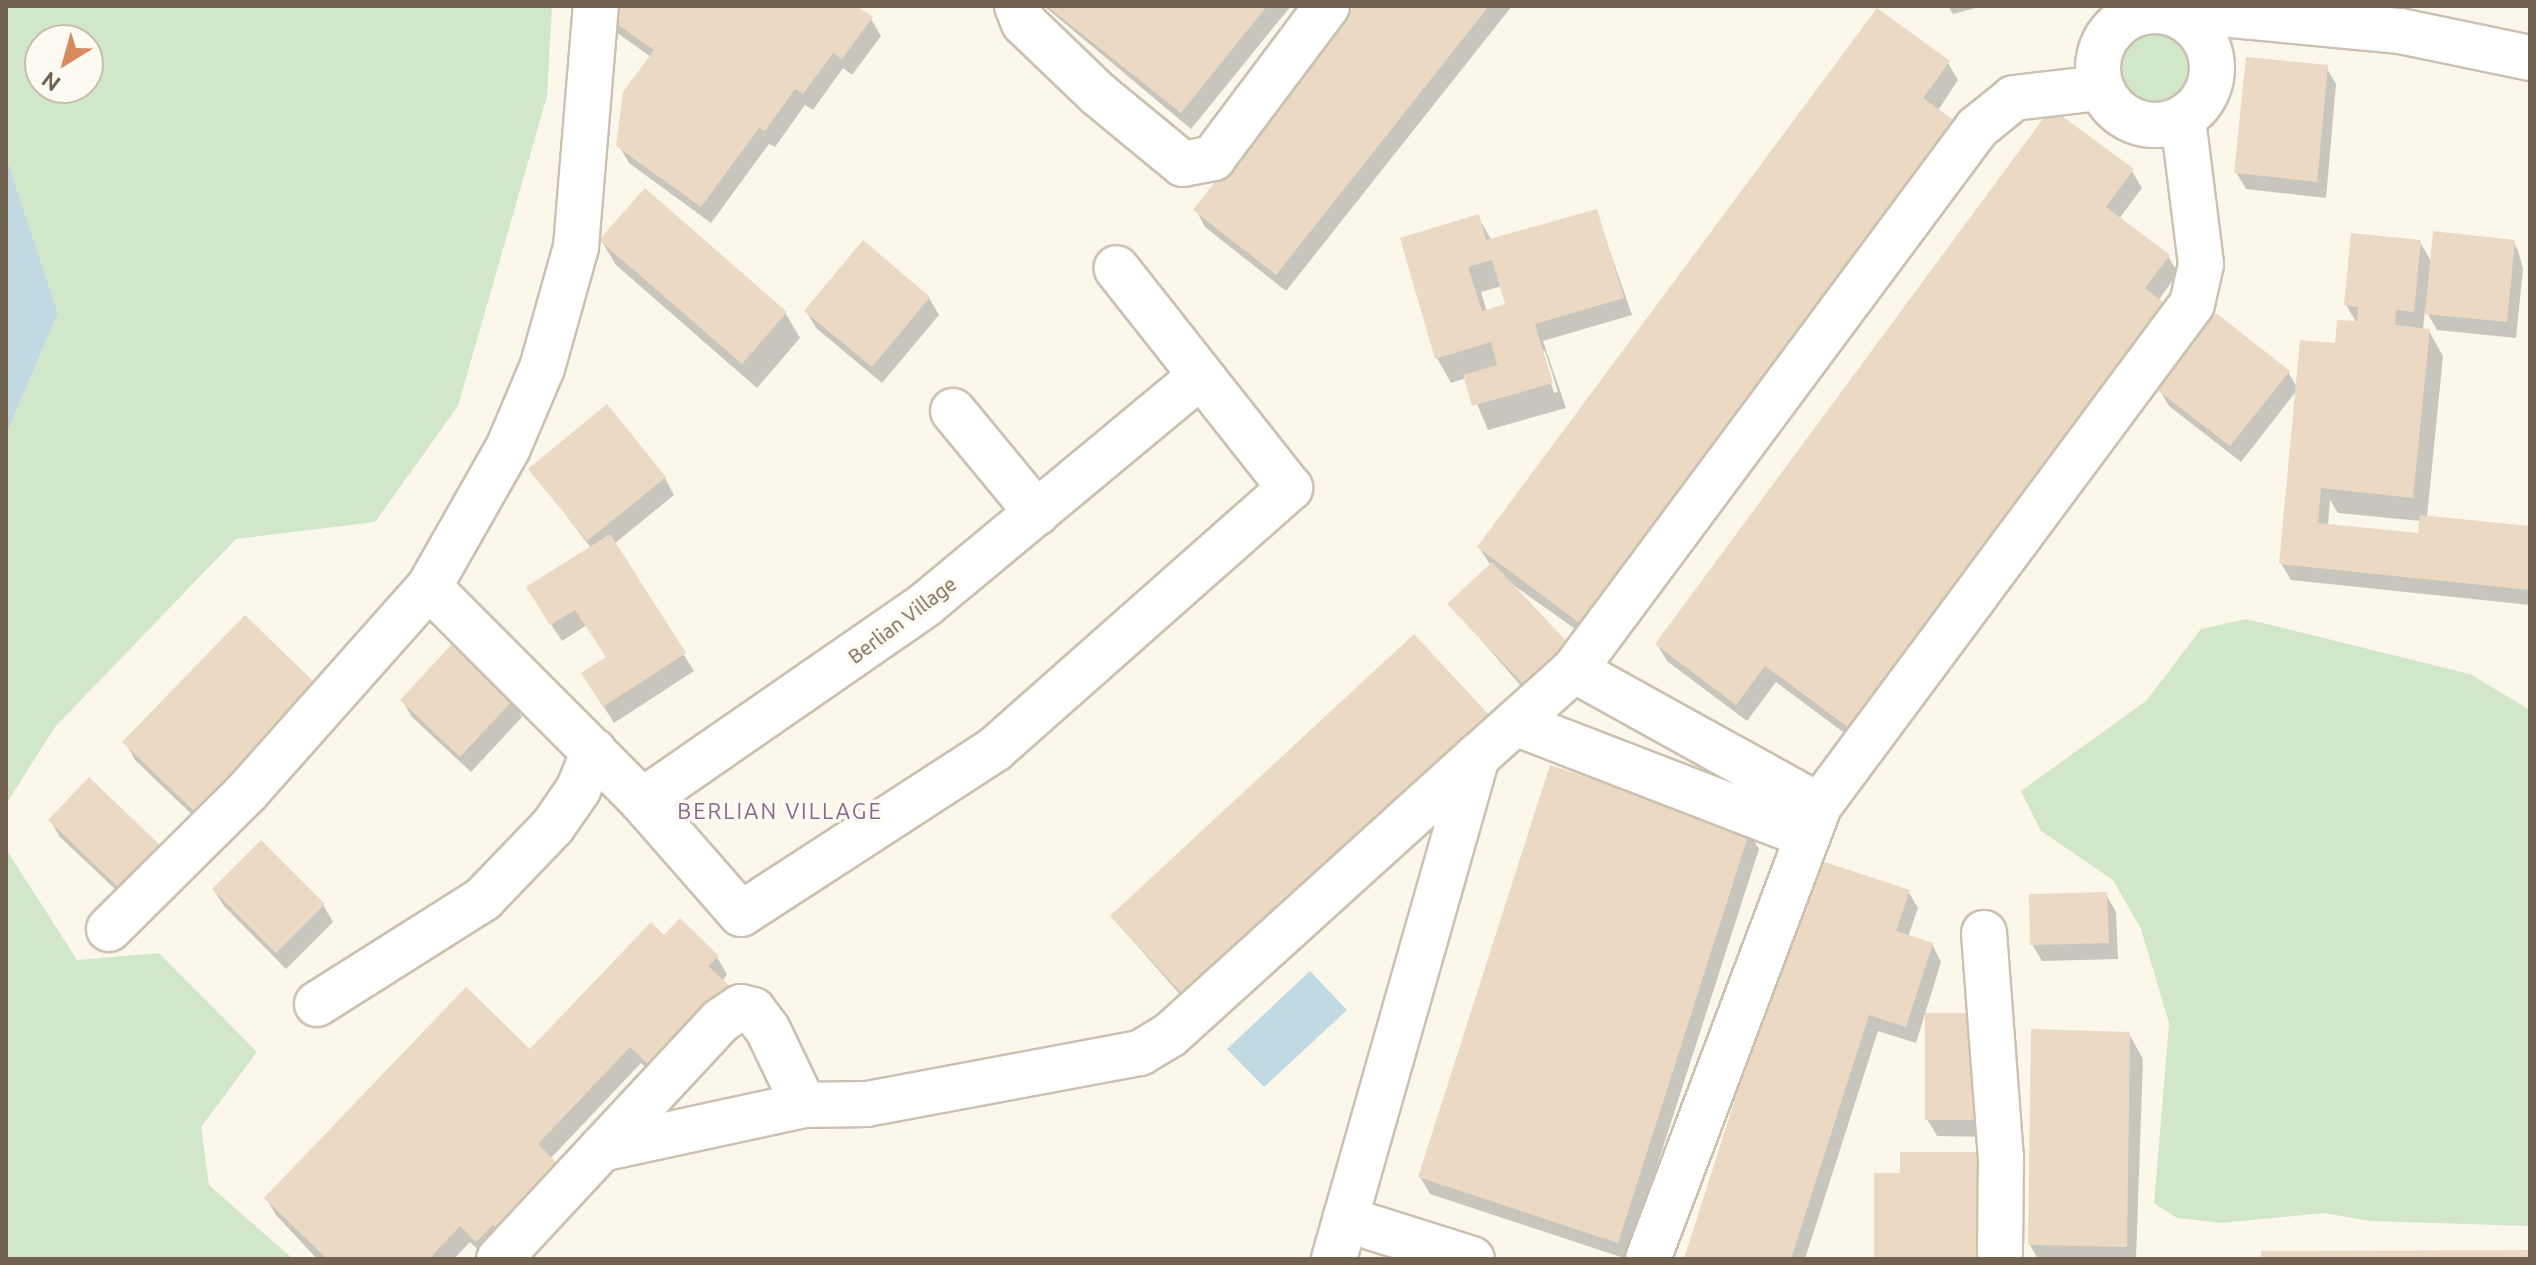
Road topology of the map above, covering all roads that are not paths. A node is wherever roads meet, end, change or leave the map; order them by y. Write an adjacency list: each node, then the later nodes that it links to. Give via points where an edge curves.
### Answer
1 (596, 6): 12 (street, via 576,247 542,368 508,448)
2 (1017, 6): 3 (street, via 1024,23 1098,94 1183,164 1213,158)
3 (1327, 6)
4 (2197, 28): 5 (street, via 2222,14 2400,31); 6 (street, via 2161,11 2122,20 2103,41 2096,61); 7 (street, via 2211,54 2213,74 2198,107)
5 (2530, 58)
6 (2100, 88): 7 (street, via 2126,119 2160,126); 13 (street, via 2014,98 1977,128)
7 (2183, 119): 18 (street, via 2201,264 2192,304)
8 (1116, 268): 9 (street)
9 (1201, 376): 11 (street, Berlian Village); 17 (street, via 1290,488 995,749 741,914)
10 (953, 411): 11 (street)
11 (1037, 513): 17 (street, Berlian Village, via 914,614)
12 (429, 587): 15 (street); 19 (street, via 247,792)
13 (1574, 670): 14 (street); 18 (street)
14 (1515, 723): 16 (street); 18 (street)
15 (594, 751): 17 (street); 21 (street, via 578,790 553,826 483,899)
16 (1477, 757): 22 (street, via 1170,1035 1140,1053 867,1104); 24 (street)
17 (642, 801)
18 (1814, 821): 27 (street)
19 (109, 929)
20 (1984, 933): 28 (street, via 2001,1157)
21 (317, 1004)
22 (804, 1105): 23 (street); 23 (street, via 768,1030 753,1010 741,1007 720,1021)
23 (601, 1149): 25 (street)
24 (1339, 1239): 26 (street)
25 (499, 1259)
26 (1472, 1259)
27 (1648, 1259)
28 (2000, 1259)

